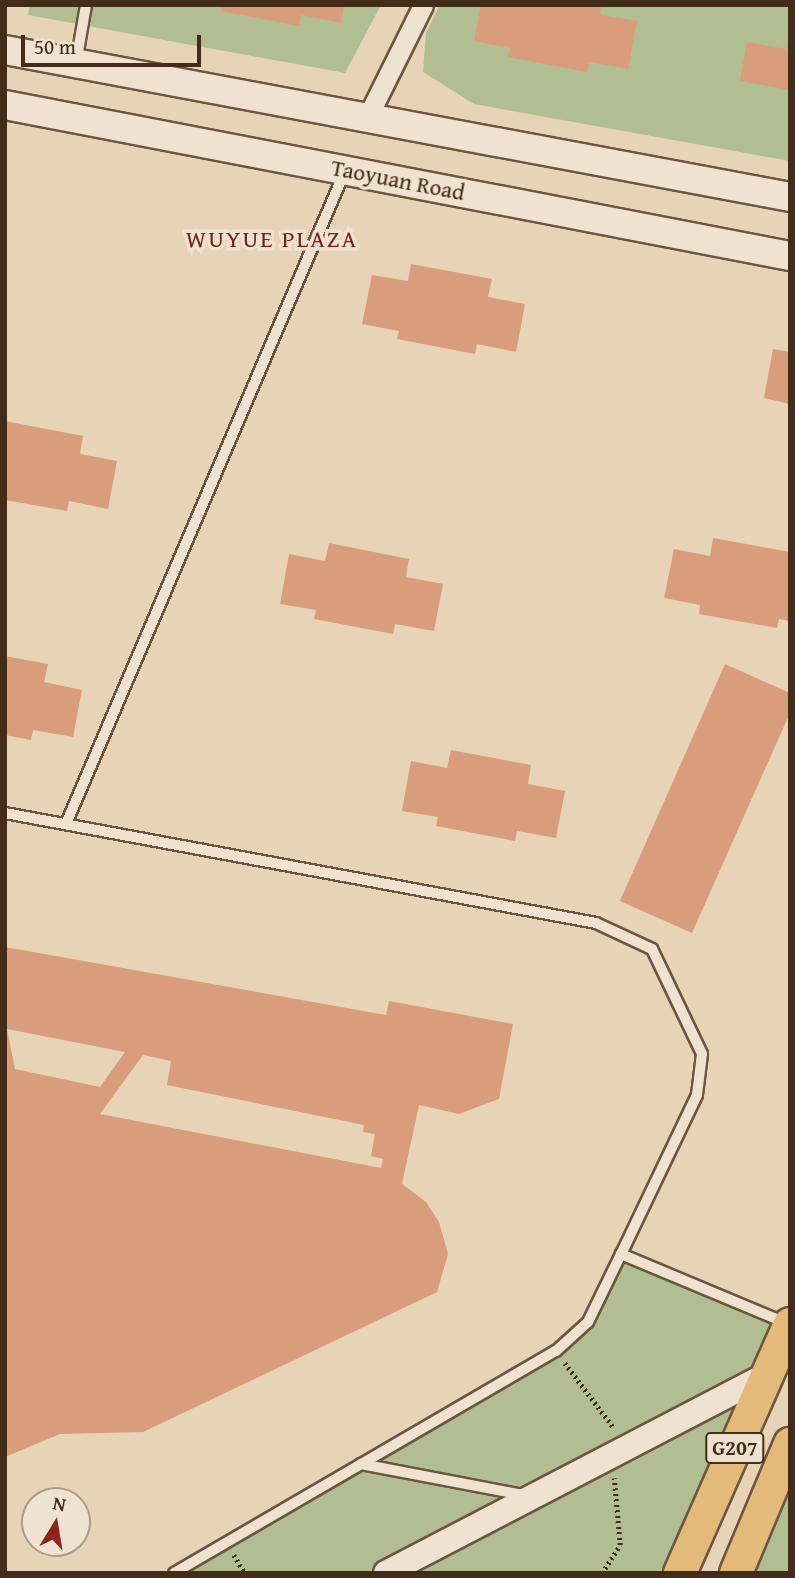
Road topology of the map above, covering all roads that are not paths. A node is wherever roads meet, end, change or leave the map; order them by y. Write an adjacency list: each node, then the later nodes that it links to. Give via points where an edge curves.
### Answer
1 (86, 5): 4 (lane)
2 (423, 5): 6 (street)
3 (5, 50): 4 (main road)
4 (75, 63): 6 (main road)
5 (5, 105): 7 (main road, Taoyuan Road)
6 (367, 118): 8 (main road)
7 (346, 170): 9 (main road, Taoyuan Road); 11 (lane)
8 (790, 197)
9 (790, 257)
10 (5, 813): 11 (lane)
11 (66, 824): 12 (lane, via 596,923 652,949 702,1054 697,1095)
12 (621, 1254): 13 (lane); 16 (lane, via 588,1322 556,1351)
13 (790, 1324): 14 (highway, G207)
14 (768, 1374): 17 (street); 20 (highway, G207)
15 (790, 1444): 21 (highway, G207)
16 (361, 1464): 17 (lane); 18 (lane)
17 (531, 1497): 19 (street)
18 (174, 1573)
19 (386, 1573)
20 (680, 1573)
21 (736, 1573)

